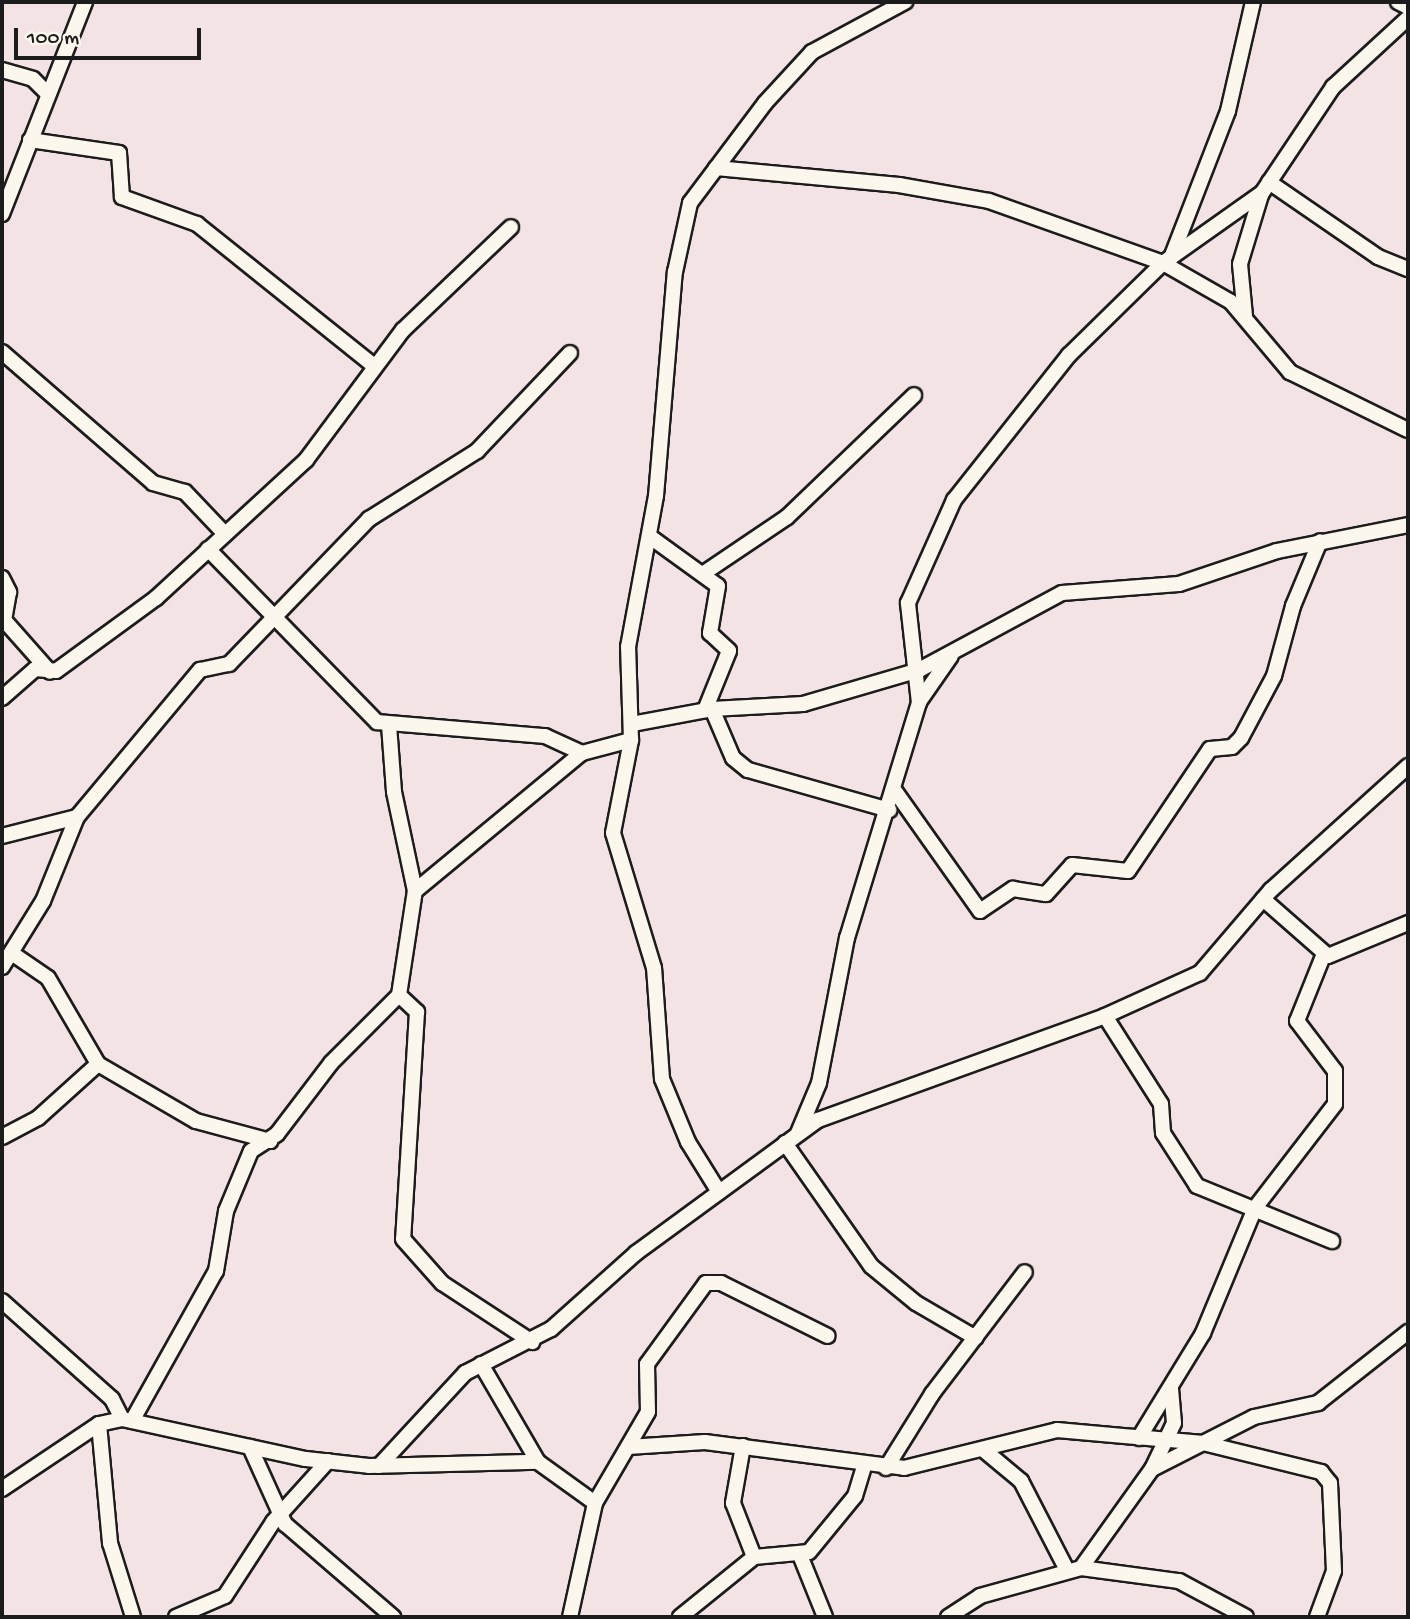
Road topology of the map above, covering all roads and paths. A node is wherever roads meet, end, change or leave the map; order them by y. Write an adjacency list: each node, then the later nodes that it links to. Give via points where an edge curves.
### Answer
1 (85, 2): 8 (street)
2 (905, 2): 10 (street, via 812,52)
3 (1253, 2): 14 (street, via 1228,111)
4 (1398, 2): 5 (street)
5 (1408, 7)
6 (1408, 18): 11 (street, via 1333,87)
7 (2, 70): 8 (street, via 33,79)
8 (48, 94): 9 (street)
9 (30, 140): 12 (street); 19 (street, via 118,153 119,195 197,224)
10 (716, 168): 14 (street, via 899,185 989,201); 24 (street, via 685,211)
11 (1265, 188): 14 (street); 15 (street); 16 (street, via 1240,264)
12 (2, 214)
13 (511, 227): 19 (street, via 424,307)
14 (1167, 260): 16 (street); 32 (street, via 1069,355 954,500 908,604 907,629)
15 (1408, 270)
16 (1245, 316): 21 (street, via 1290,372)
17 (2, 352): 23 (street, via 153,483 185,492)
18 (570, 353): 30 (street, via 477,451 369,519)
19 (373, 365): 23 (street, via 306,460)
20 (914, 395): 27 (street, via 787,517)
21 (1408, 430)
22 (1408, 525): 25 (street)
23 (225, 534): 26 (street)
24 (649, 536): 27 (street); 37 (street, via 628,647)
25 (1321, 541): 31 (street, via 1179,584 1062,593); 42 (street, via 1293,606 1275,676 1241,738 1232,747 1210,749 1128,871 1072,865 1049,892 1013,889 980,911)
26 (208, 549): 30 (street); 33 (street, via 156,598)
27 (704, 573): 36 (street, via 719,592 710,633 729,651)
28 (2, 578): 29 (street)
29 (5, 601): 33 (street, via 4,620)
30 (278, 618): 38 (street, via 371,718); 44 (street, via 229,664 200,670)
31 (954, 652): 32 (street); 35 (street)
32 (919, 670): 35 (street); 36 (street, via 803,704)
33 (50, 672): 34 (street, via 35,670)
34 (2, 698)
35 (919, 703): 42 (street)
36 (709, 709): 37 (street); 43 (street, via 733,758 748,770)
37 (632, 724): 39 (street)
38 (389, 725): 40 (street, via 555,737); 48 (street, via 394,792)
39 (631, 740): 40 (street); 61 (street, via 613,833 654,968 662,1079 688,1142)
40 (582, 752): 48 (street)
41 (1408, 766): 49 (street)
42 (895, 791): 43 (street)
43 (889, 810): 57 (street, via 836,978 818,1083)
44 (77, 817): 45 (street); 47 (street)
45 (53, 824): 46 (street); 47 (street)
46 (2, 835)
47 (71, 835): 51 (street)
48 (415, 891): 54 (street)
49 (1263, 900): 52 (street); 55 (street, via 1213,963)
50 (1408, 923): 52 (street)
51 (13, 954): 53 (street); 56 (street, via 48,978)
52 (1324, 954): 62 (street, via 1297,1021 1335,1071 1337,1097)
53 (2, 967)
54 (399, 995): 59 (street, via 331,1063); 69 (street, via 417,1012 403,1239 442,1283)
55 (1105, 1016): 57 (street, via 929,1075); 62 (street, via 1161,1104 1163,1133 1198,1186)
56 (97, 1064): 58 (street, via 38,1118); 59 (street, via 196,1121)
57 (798, 1133): 60 (street)
58 (2, 1137)
59 (270, 1141): 72 (street, via 251,1151 226,1211 216,1271)
60 (785, 1143): 61 (street); 68 (street, via 865,1260 916,1303)
61 (719, 1192): 69 (street)
62 (1255, 1208): 63 (street); 71 (street, via 1210,1318)
63 (1332, 1241)
64 (1025, 1272): 68 (street)
65 (2, 1301): 72 (street, via 112,1399)
66 (1408, 1332): 76 (street, via 1335,1394 1254,1417)
67 (828, 1336): 79 (street, via 721,1283 706,1283 652,1355 648,1412)
68 (976, 1338): 85 (street)
69 (533, 1342): 70 (street)
70 (481, 1364): 82 (street); 83 (street, via 451,1386)
71 (1171, 1389): 74 (street); 75 (street, via 1174,1423)
72 (127, 1420): 73 (street); 78 (street)
73 (99, 1424): 87 (street); 94 (street, via 110,1543)
74 (1139, 1438): 75 (street); 80 (street, via 1041,1431)
75 (1167, 1441): 76 (street); 86 (street)
76 (1203, 1443): 86 (street); 102 (street, via 1327,1477 1334,1571)
77 (743, 1446): 79 (street); 84 (street); 91 (street, via 733,1503)
78 (250, 1447): 81 (street); 89 (street)
79 (628, 1447): 88 (street)
80 (985, 1451): 85 (street); 92 (street, via 1021,1481)
81 (328, 1461): 83 (street); 89 (street)
82 (538, 1462): 83 (street); 88 (street)
83 (379, 1466)
84 (864, 1467): 85 (street); 90 (street, via 855,1496 816,1546)
85 (886, 1468)
86 (1152, 1469): 92 (street)
87 (2, 1489)
88 (595, 1503): 97 (street)
89 (280, 1515): 95 (street, via 225,1596); 96 (street)
90 (800, 1555): 91 (street); 99 (street)
91 (754, 1557): 93 (street)
92 (1074, 1569): 100 (street, via 980,1596); 101 (street, via 1179,1581)
93 (694, 1612): 98 (street)
94 (133, 1617)
95 (176, 1617)
96 (393, 1617)
97 (570, 1617)
98 (680, 1617)
99 (825, 1617)
100 (948, 1617)
101 (1246, 1617)
102 (1317, 1617)

